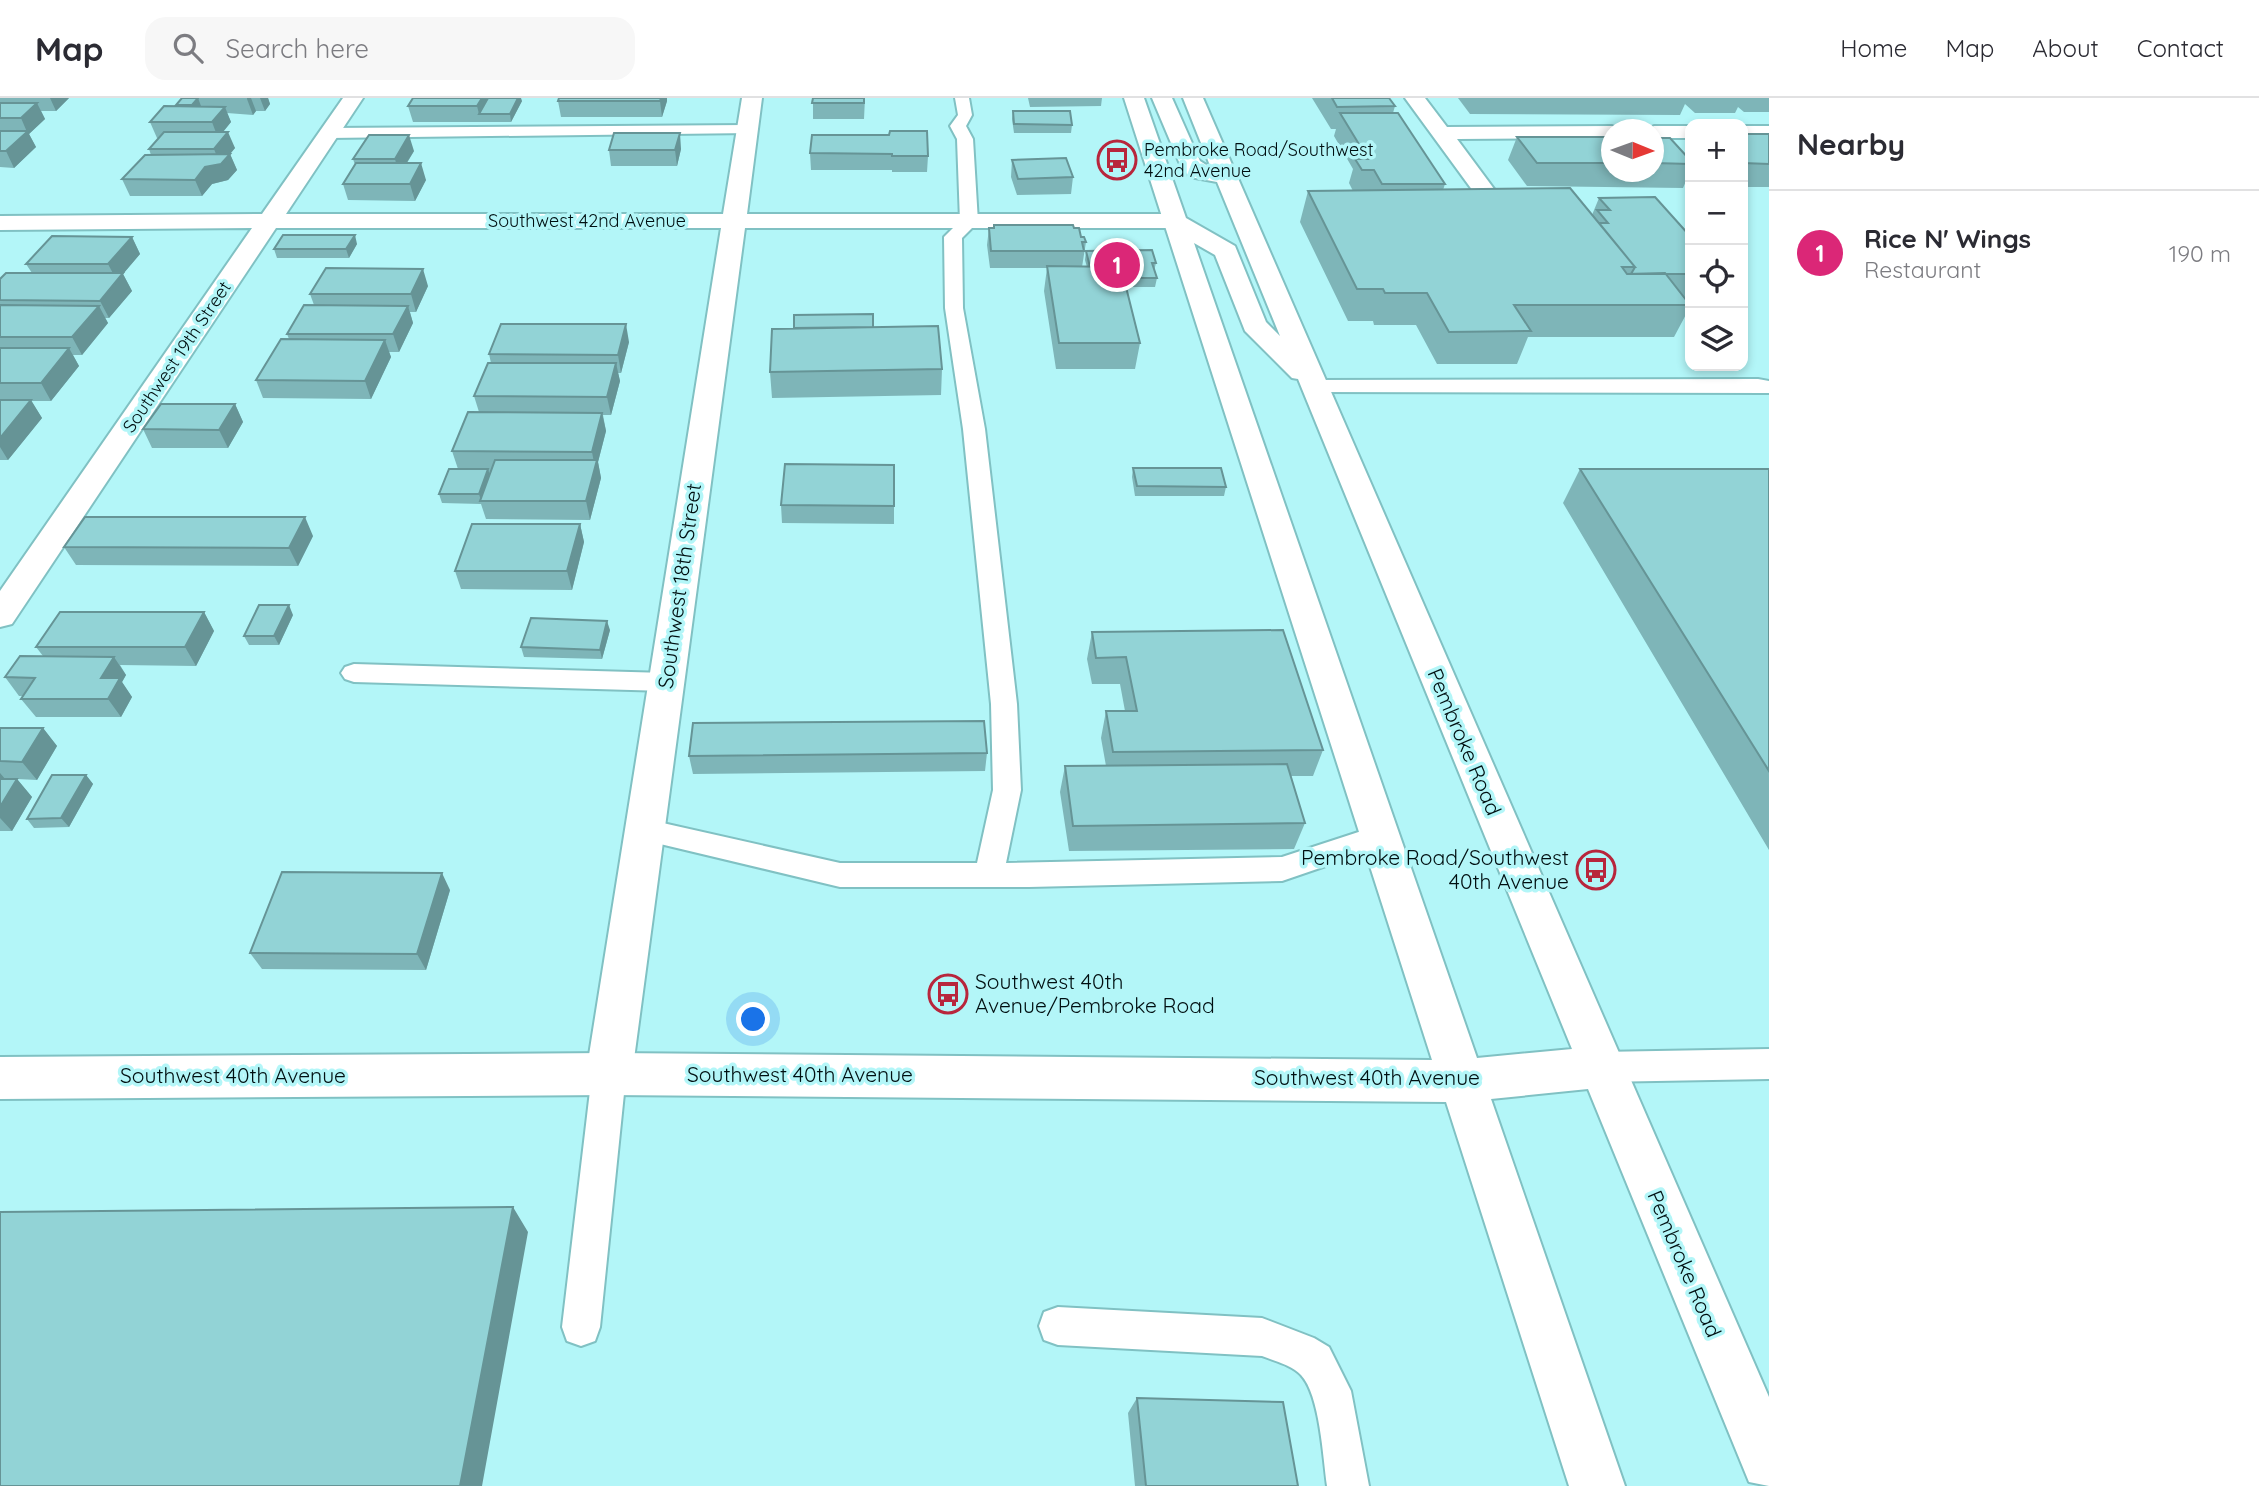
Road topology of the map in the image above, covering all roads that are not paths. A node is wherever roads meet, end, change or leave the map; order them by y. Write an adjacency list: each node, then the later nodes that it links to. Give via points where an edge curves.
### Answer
1 (353, 98): 14 (street, Southwest 19th Street)
2 (752, 98): 8 (street, Southwest 18th Street)
3 (962, 98): 20 (lane, via 965,115 958,126 965,139)
4 (1134, 98): 21 (street)
5 (1163, 98): 16 (street, via 1191,164 1198,172)
6 (1193, 98): 16 (street, Pembroke Road)
7 (1415, 98): 15 (street)
8 (747, 130): 14 (lane); 19 (street, Southwest 18th Street)
9 (1601, 132): 15 (street)
10 (1664, 132): 11 (street)
11 (1685, 132)
12 (1748, 132): 13 (street)
13 (1769, 132)
14 (329, 133): 18 (street, Southwest 19th Street)
15 (1441, 133): 17 (street)
16 (1226, 177): 25 (street, Pembroke Road)
17 (1489, 197)
18 (270, 221): 19 (street, Southwest 42nd Avenue); 22 (street, Southwest 42nd Avenue); 29 (street, Southwest 19th Street)
19 (733, 222): 20 (street, Southwest 42nd Avenue); 31 (street, Southwest 18th Street)
20 (969, 222): 21 (street, Southwest 42nd Avenue); 34 (lane, via 953,237 952,287 975,443 1004,704 1007,790)
21 (1174, 222): 25 (street, via 1226,251 1254,325); 33 (street)
22 (0, 223)
23 (1696, 385): 24 (lane); 26 (lane); 27 (lane)
24 (1769, 387)
25 (1320, 395): 26 (lane); 36 (street, Pembroke Road)
26 (1568, 395): 27 (lane)
27 (1709, 403): 28 (lane)
28 (1769, 403)
29 (0, 616)
30 (354, 673): 31 (lane)
31 (666, 682): 32 (street, Southwest 18th Street)
32 (645, 830): 34 (lane, via 840,875); 37 (street, Southwest 18th Street)
33 (1380, 836): 34 (lane, via 1282,869); 39 (street)
34 (989, 876)
35 (1769, 1064): 36 (lane)
36 (1600, 1067): 39 (street, Southwest 40th Avenue); 42 (street, Pembroke Road)
37 (609, 1074): 38 (street, Southwest 40th Avenue); 39 (street, Southwest 40th Avenue); 41 (lane)
38 (0, 1078)
39 (1462, 1081): 44 (street)
40 (1058, 1326): 43 (lane, via 1262,1337 1300,1352 1315,1361 1331,1391)
41 (581, 1327)
42 (1769, 1462)
43 (1349, 1486)
44 (1597, 1486)

